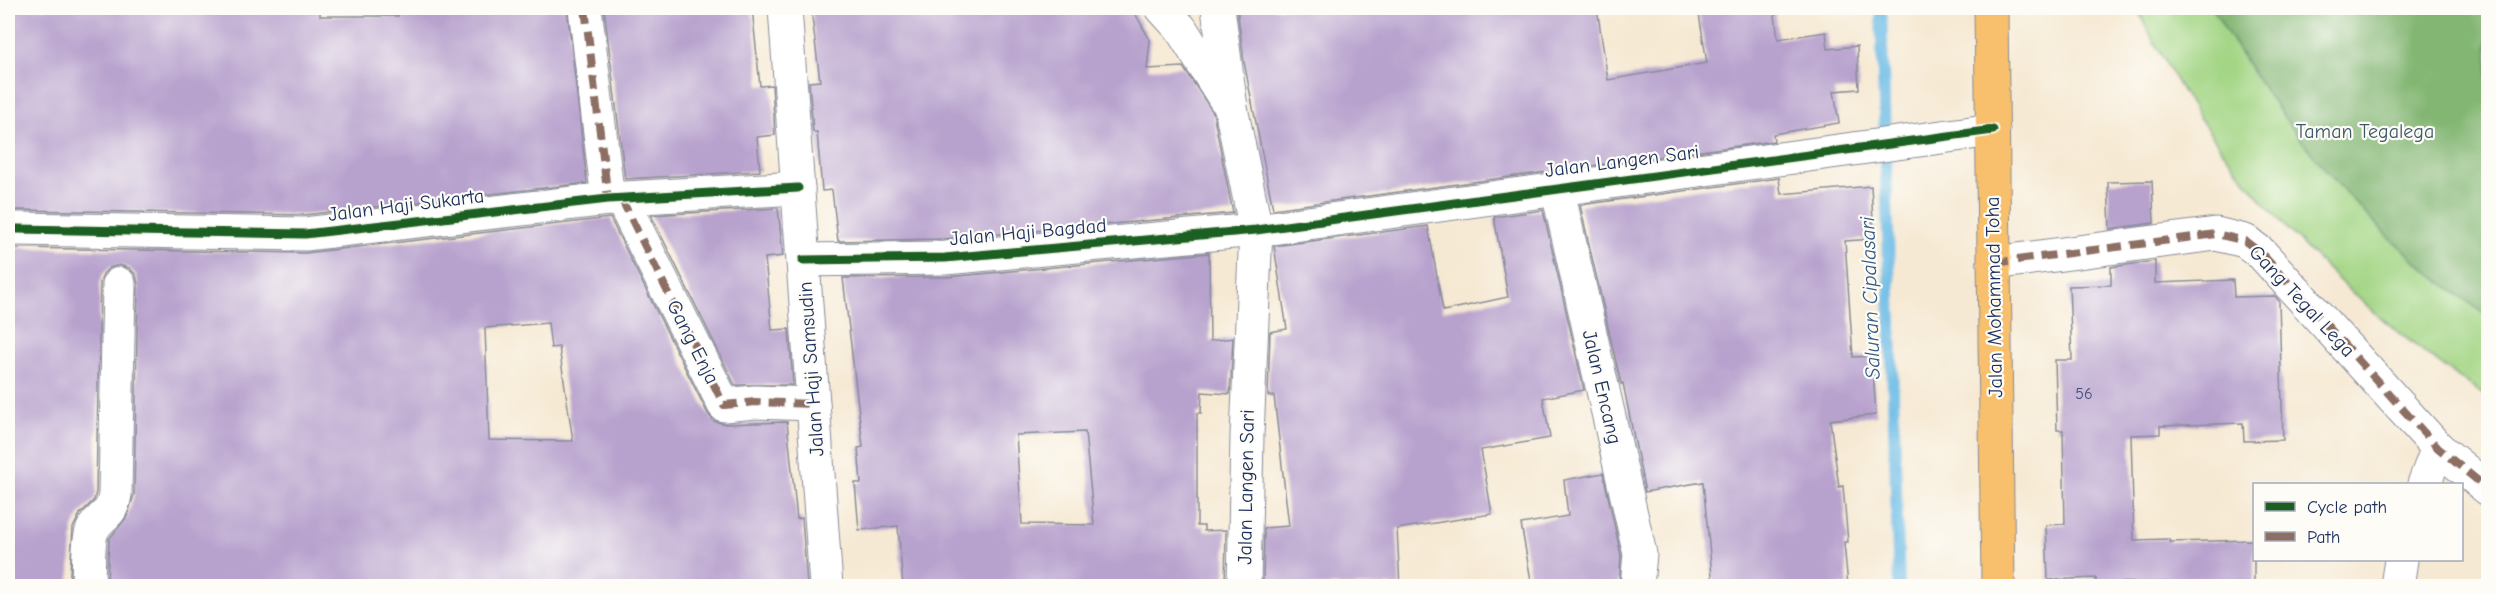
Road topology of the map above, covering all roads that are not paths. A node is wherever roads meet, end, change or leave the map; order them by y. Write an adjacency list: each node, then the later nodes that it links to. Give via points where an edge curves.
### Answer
1 (585, 8): 10 (street)
2 (785, 8): 9 (street, Jalan Haji Samsudin)
3 (1162, 8): 6 (street, via 1181,29)
4 (1218, 8): 6 (street)
5 (1991, 8): 7 (main road, Jalan Mohammad Toha)
6 (1231, 108): 12 (street)
7 (1993, 130): 8 (street, Jalan Langen Sari); 14 (main road, Jalan Mohammad Toha)
8 (1557, 187): 12 (street, Jalan Langen Sari); 24 (street, Jalan Encang, via 1640,554)
9 (798, 188): 10 (street, Jalan Haji Sukarta); 13 (street, Jalan Haji Samsudin)
10 (614, 199): 11 (street, Jalan Haji Sukarta, via 305,234); 16 (street, Gang Enja, via 724,405)
11 (17, 229)
12 (1256, 230): 13 (street, Jalan Haji Bagdad, via 945,258); 23 (street, Jalan Langen Sari)
13 (803, 260): 16 (street, Jalan Haji Samsudin)
14 (1994, 263): 17 (street, Gang Tegal Lega, via 2216,234 2246,241); 25 (main road, Jalan Mohammad Toha)
15 (119, 284): 21 (street, via 115,494 107,517 92,531)
16 (813, 404): 22 (street, Jalan Haji Samsudin)
17 (2438, 448): 18 (street); 19 (street, Gang Tegal Lega)
18 (2424, 483)
19 (2488, 489)
20 (2401, 561): 26 (street)
21 (88, 586)
22 (826, 586)
23 (1244, 586)
24 (1637, 586)
25 (1998, 586)
26 (2397, 586)

